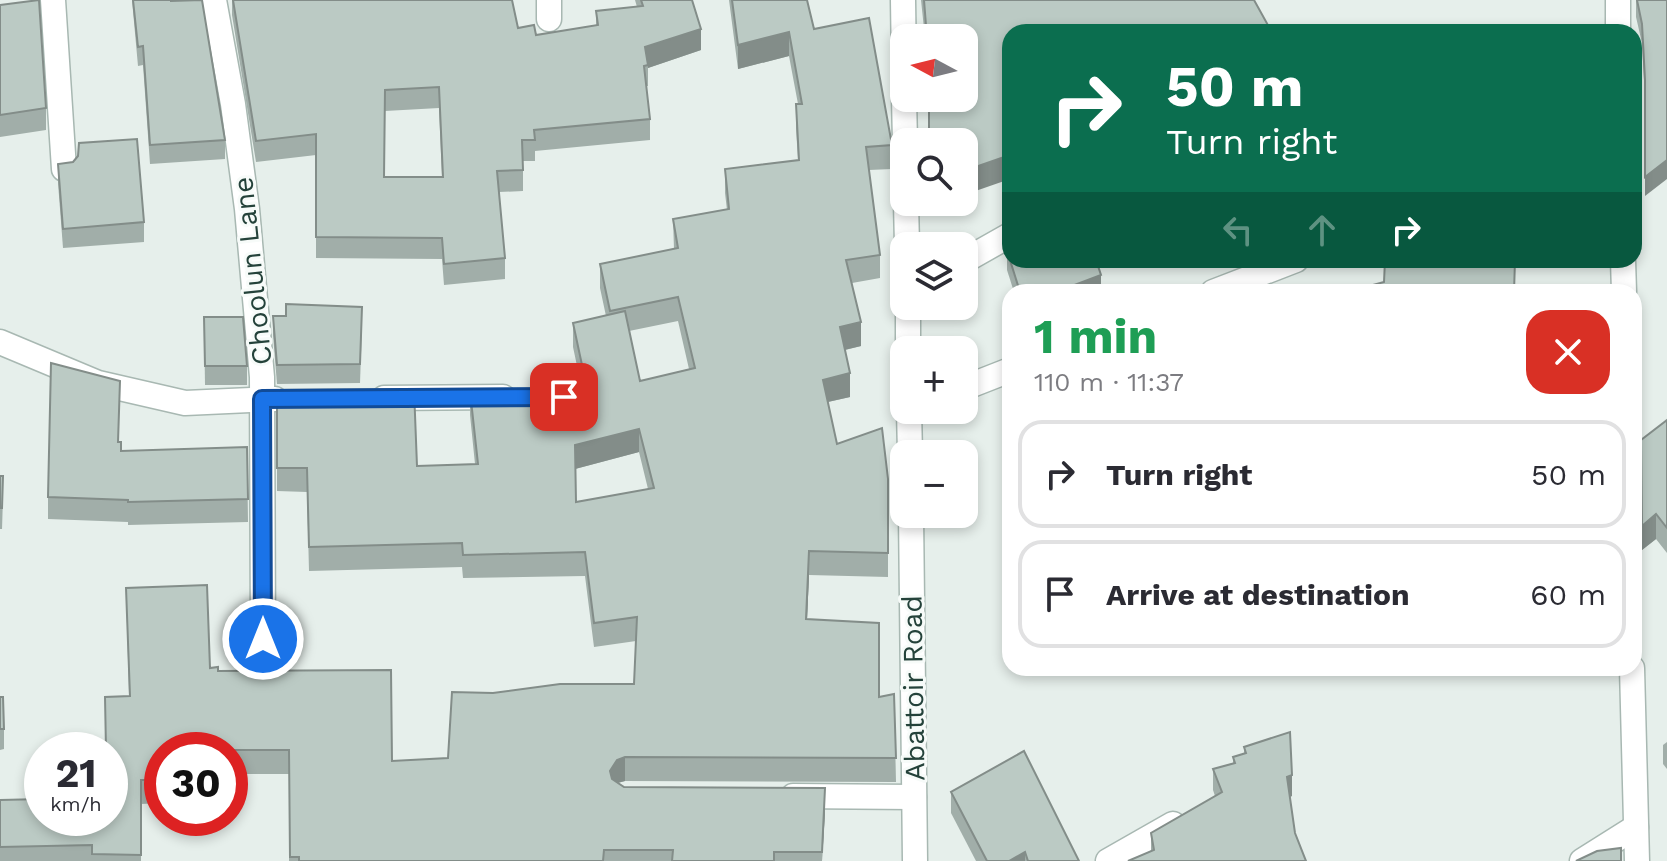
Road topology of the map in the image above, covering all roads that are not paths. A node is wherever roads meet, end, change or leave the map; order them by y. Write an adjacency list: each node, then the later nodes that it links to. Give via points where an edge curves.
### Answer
1 (53, 0): 7 (street)
2 (214, 0): 17 (street, Choolun Lane, via 247,209)
3 (903, 0): 5 (street)
4 (1618, 0): 6 (street)
5 (903, 24)
6 (1618, 24)
7 (64, 169)
8 (1002, 240): 9 (street)
9 (978, 253)
10 (1275, 268): 11 (street)
11 (1234, 284)
12 (0, 342): 17 (street, via 98,383 185,403)
13 (1002, 373): 14 (street)
14 (978, 383)
15 (532, 397): 16 (street)
16 (358, 398)
17 (262, 399): 18 (street); 20 (street, Choolun Lane)
18 (294, 399)
19 (911, 528): 23 (street, Abattoir Road)
20 (263, 639)
21 (1632, 676): 25 (street)
22 (777, 796): 23 (street)
23 (914, 797): 26 (street, Abattoir Road)
24 (1173, 824): 27 (street)
25 (1636, 827): 28 (street); 29 (street)
26 (915, 861)
27 (1108, 861)
28 (1582, 861)
29 (1637, 861)

